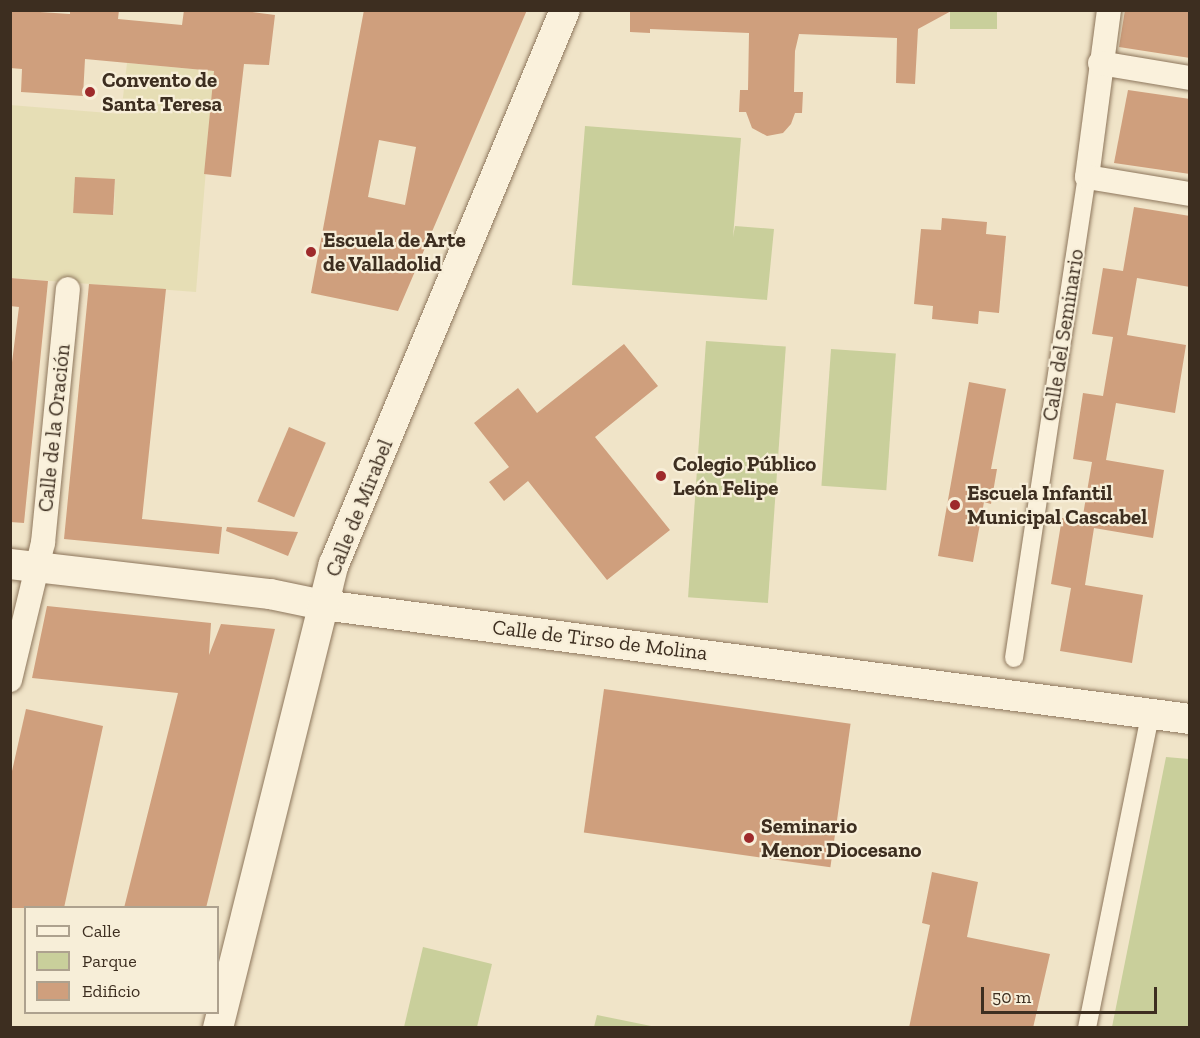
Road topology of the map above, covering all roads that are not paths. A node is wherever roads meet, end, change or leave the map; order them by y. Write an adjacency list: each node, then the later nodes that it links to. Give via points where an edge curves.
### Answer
1 (565, 10): 9 (street, Calle de Mirabel, via 337,554)
2 (1109, 10): 3 (street, Calle del Seminario)
3 (1100, 63): 4 (street); 5 (street, Calle del Seminario)
4 (1190, 78)
5 (1087, 177): 6 (street); 10 (street, Calle del Seminario)
6 (1190, 194)
7 (68, 289): 8 (street, Calle de la Oración, via 43,543)
8 (24, 565): 9 (street, Calle de Tirso de Molina, via 270,594); 11 (street, Calle de la Oración)
9 (323, 604): 12 (street, Calle de Tirso de Molina); 13 (street, Calle de Mirabel)
10 (1014, 658)
11 (10, 680)
12 (1174, 714): 14 (street)
13 (218, 1028)
14 (1087, 1028)

